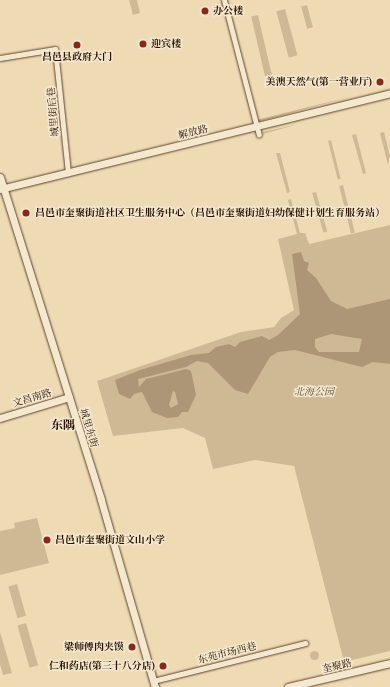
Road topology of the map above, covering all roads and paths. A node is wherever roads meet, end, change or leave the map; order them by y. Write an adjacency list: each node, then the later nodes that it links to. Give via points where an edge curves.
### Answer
1 (224, 0): 4 (street)
2 (0, 58): 6 (street, 城里街后巷, via 55,48)
3 (390, 93): 4 (street, 解放路)
4 (256, 126): 5 (street); 6 (street, 解放路)
5 (260, 135)
6 (68, 173): 8 (street, 解放路)
7 (0, 177): 8 (street, 城里东街)
8 (1, 189): 9 (street, 城里东街)
9 (69, 397): 10 (street, 文昌南路); 13 (street, 城里东街)
10 (0, 418)
11 (305, 642): 13 (street, 东苑市场西巷)
12 (390, 663): 14 (street, 奎聚路)
13 (154, 684)
14 (288, 687)

